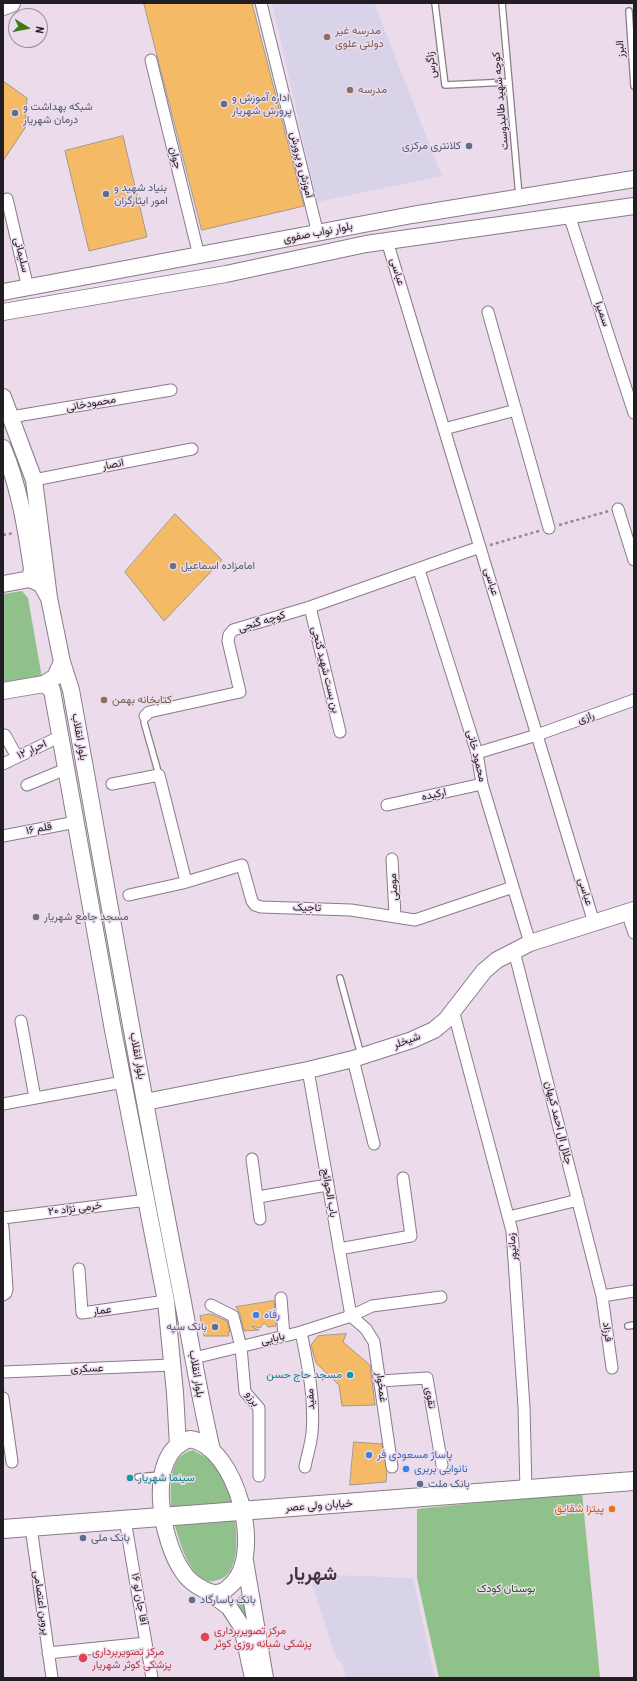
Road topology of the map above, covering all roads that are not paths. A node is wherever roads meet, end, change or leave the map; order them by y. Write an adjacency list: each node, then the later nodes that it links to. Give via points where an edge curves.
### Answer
1 (12, 3): 5 (main road)
2 (261, 3): 15 (street, آموزش و پرورش)
3 (435, 3): 8 (lane, زاگرس, via 445,85)
4 (502, 3): 8 (lane, کوچه شهید طالبدوست)
5 (3, 6)
6 (629, 11): 9 (lane, البرز)
7 (151, 60): 17 (street, جوان)
8 (509, 82): 11 (lane, کوچه شهید طالبدوست)
9 (634, 86)
10 (634, 179): 11 (main road, بلوار نواب صفوی)
11 (520, 198): 15 (main road, بلوار نواب صفوی, via 412,215)
12 (7, 199): 19 (street, سلیمانی)
13 (634, 206): 14 (main road, بلوار نواب صفوی)
14 (569, 215): 16 (main road, بلوار نواب صفوی); 27 (street, سمیرا)
15 (318, 234): 17 (main road, بلوار نواب صفوی)
16 (387, 241): 21 (main road, بلوار نواب صفوی, via 226,274); 29 (street, عباسی)
17 (198, 256): 18 (main road, بلوار نواب صفوی)
18 (56, 281): 19 (main road, بلوار نواب صفوی); 21 (main road, via 56,295)
19 (28, 288): 20 (main road, بلوار نواب صفوی)
20 (3, 292)
21 (60, 303): 22 (main road, بلوار نواب صفوی)
22 (3, 312)
23 (488, 312): 26 (street)
24 (171, 390): 28 (street, محمودخانی)
25 (3, 397): 28 (main road)
26 (516, 410): 29 (street); 34 (street)
27 (634, 413)
28 (11, 417): 32 (main road)
29 (444, 429): 35 (street, عباسی)
30 (3, 448): 38 (main road, via 21,506 32,569)
31 (192, 449): 32 (street, انصار)
32 (34, 480): 40 (main road)
33 (618, 509): 36 (street)
34 (549, 528)
35 (480, 547): 37 (street, کوچه گنجی); 48 (street, عباسی)
36 (634, 560)
37 (419, 570): 41 (street, کوچه گنجی); 51 (street, محمود خانی)
38 (30, 579): 39 (main road); 40 (main road, via 41,584)
39 (3, 584)
40 (49, 598): 42 (main road, بلوار انقلاب)
41 (310, 607): 46 (street, کوچه گنجی, via 234,630 229,635 228,641 240,692 149,712); 47 (street, بن بست شهید گنجی)
42 (62, 662): 43 (main road, via 55,676); 70 (main road, بلوار انقلاب, via 71,690)
43 (44, 684): 44 (main road); 50 (main road, بلوار انقلاب, via 52,690)
44 (3, 691)
45 (634, 700): 48 (street, رازی)
46 (145, 716): 55 (lane, کوچه گنجی, via 144,722)
47 (340, 732)
48 (537, 735): 51 (street, رازی); 68 (street, عباسی)
49 (5, 736): 52 (street)
50 (61, 736): 52 (street, احرار ۱۲); 54 (main road, بلوار انقلاب)
51 (477, 753): 57 (street, محمود خانی)
52 (17, 757): 53 (street, احرار ۱۲)
53 (3, 764)
54 (66, 769): 58 (street); 60 (main road, بلوار انقلاب)
55 (158, 775): 56 (street); 63 (street)
56 (112, 784)
57 (482, 784): 59 (street, ارکیده); 64 (street, محمود خانی)
58 (27, 785)
59 (387, 805)
60 (76, 822): 61 (street, قلم ۱۶); 71 (main road, بلوار انقلاب)
61 (3, 836)
62 (392, 859): 67 (street, مومنی)
63 (186, 882): 65 (street, تاجیک); 67 (street, تاجیک, via 242,865 252,901 261,908 326,908)
64 (513, 887): 67 (street, تاجیک, via 415,920); 72 (street, محمود خانی)
65 (129, 895)
66 (630, 911): 68 (main road, شیخلر); 69 (street)
67 (395, 916)
68 (594, 923): 72 (main road, شیخلر)
69 (634, 933)
70 (116, 937): 71 (main road); 81 (main road, بلوار انقلاب)
71 (97, 941): 79 (main road, بلوار انقلاب)
72 (530, 943): 73 (main road, شیخلر)
73 (514, 951): 75 (main road, شیخلر, via 484,971); 89 (street, جلال ال احمد کیهان)
74 (340, 978): 77 (lane)
75 (453, 1010): 77 (main road, شیخلر, via 434,1030); 90 (street, زمانپور)
76 (21, 1021): 80 (street)
77 (357, 1058): 78 (main road, شیخلر); 83 (street)
78 (308, 1070): 81 (main road, شیخلر); 86 (street, باب الحوائج)
79 (123, 1082): 80 (street); 88 (main road, بلوار انقلاب)
80 (35, 1098): 82 (street)
81 (145, 1102): 107 (main road, بلوار انقلاب)
82 (3, 1104)
83 (374, 1144)
84 (252, 1159): 87 (street)
85 (403, 1178): 94 (street, via 411,1236)
86 (327, 1185): 87 (street); 94 (street, باب الحوائج)
87 (258, 1197): 92 (street)
88 (146, 1200): 91 (street, خرمی نژاد ۲۰); 101 (main road, بلوار انقلاب)
89 (578, 1200): 90 (street); 98 (street, جلال ال احمد کیهان)
90 (509, 1217): 123 (street, زمانپور, via 524,1406)
91 (3, 1218)
92 (260, 1219)
93 (3, 1227): 97 (street)
94 (339, 1249): 103 (street, باب الحوائج)
95 (79, 1269): 101 (street, عمار, via 82,1313)
96 (634, 1291): 98 (street)
97 (4, 1294)
98 (602, 1296): 109 (street, فرزاد)
99 (440, 1297): 103 (street, بابایی, via 372,1306)
100 (281, 1298): 105 (street)
101 (166, 1301): 108 (main road, بلوار انقلاب)
102 (211, 1305): 106 (street, برزو, via 233,1316)
103 (351, 1316): 104 (street, بابایی); 111 (street, غمخوار, via 366,1329 374,1342)
104 (301, 1332): 105 (street, بابایی); 117 (street, مفید, via 310,1373 312,1402 312,1434)
105 (284, 1336): 106 (street, بابایی)
106 (241, 1347): 107 (street, بابایی); 120 (street, برزو, via 245,1392 259,1408)
107 (194, 1358): 114 (main road, بلوار انقلاب, via 200,1400)
108 (172, 1365): 110 (street, عسکری); 113 (main road, بلوار انقلاب)
109 (612, 1368)
110 (3, 1372)
111 (380, 1381): 116 (street, تقوی, via 427,1378); 118 (street, غمخوار)
112 (3, 1398): 115 (street)
113 (178, 1445): 114 (main road, via 196,1440); 119 (main road, via 165,1463)
114 (212, 1450): 124 (main road, via 232,1480)
115 (12, 1462)
116 (442, 1465)
117 (305, 1467)
118 (392, 1468)
119 (162, 1475): 121 (lane); 125 (main road)
120 (259, 1476)
121 (138, 1477)
122 (634, 1481): 123 (main road, خیابان ولی عصر)
123 (526, 1491): 124 (main road, خیابان ولی عصر)
124 (243, 1511): 125 (main road, خیابان ولی عصر); 129 (main road)
125 (163, 1517): 126 (main road, خیابان ولی عصر); 130 (main road, via 166,1534 182,1572 193,1583)
126 (125, 1520): 127 (main road, خیابان ولی عصر); 131 (street, آقا جان لو ۱۶)
127 (31, 1527): 128 (main road, خیابان ولی عصر); 132 (street, پروین اعتصامی)
128 (3, 1529)
129 (245, 1561): 130 (main road, via 238,1578 229,1588 220,1593); 136 (main road)
130 (209, 1592): 135 (main road, via 230,1607 242,1627)
131 (146, 1643): 132 (street); 134 (street, آقا جان لو ۱۶)
132 (48, 1653): 133 (street, پروین اعتصامی)
133 (52, 1678)
134 (152, 1678)
135 (253, 1678)
136 (265, 1678)

